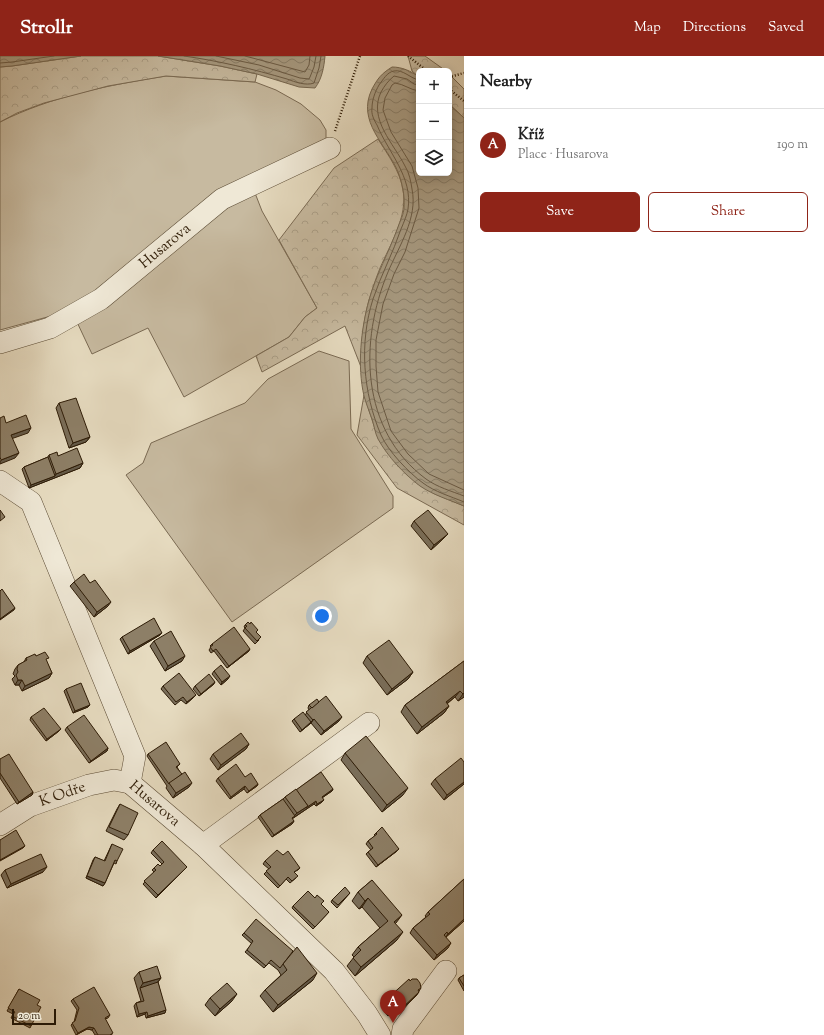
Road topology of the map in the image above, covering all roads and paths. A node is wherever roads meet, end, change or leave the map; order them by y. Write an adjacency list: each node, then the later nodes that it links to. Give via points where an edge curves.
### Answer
1 (360, 56): 8 (path)
2 (408, 56): 3 (path)
3 (422, 68)
4 (464, 74): 5 (path)
5 (452, 76)
6 (452, 91): 7 (path)
7 (464, 101)
8 (330, 148): 9 (street, Husarova, via 222,199 101,299 50,328)
9 (0, 343)
10 (0, 481): 12 (street, Husarova, via 31,502 134,756)
11 (369, 723): 14 (street)
12 (130, 783): 13 (street, K Odře, via 114,780 89,785 30,806); 14 (street, Husarova)
13 (0, 825)
14 (203, 845): 17 (street, Husarova, via 334,971)
15 (446, 971): 16 (street)
16 (398, 1033)
17 (380, 1035)

